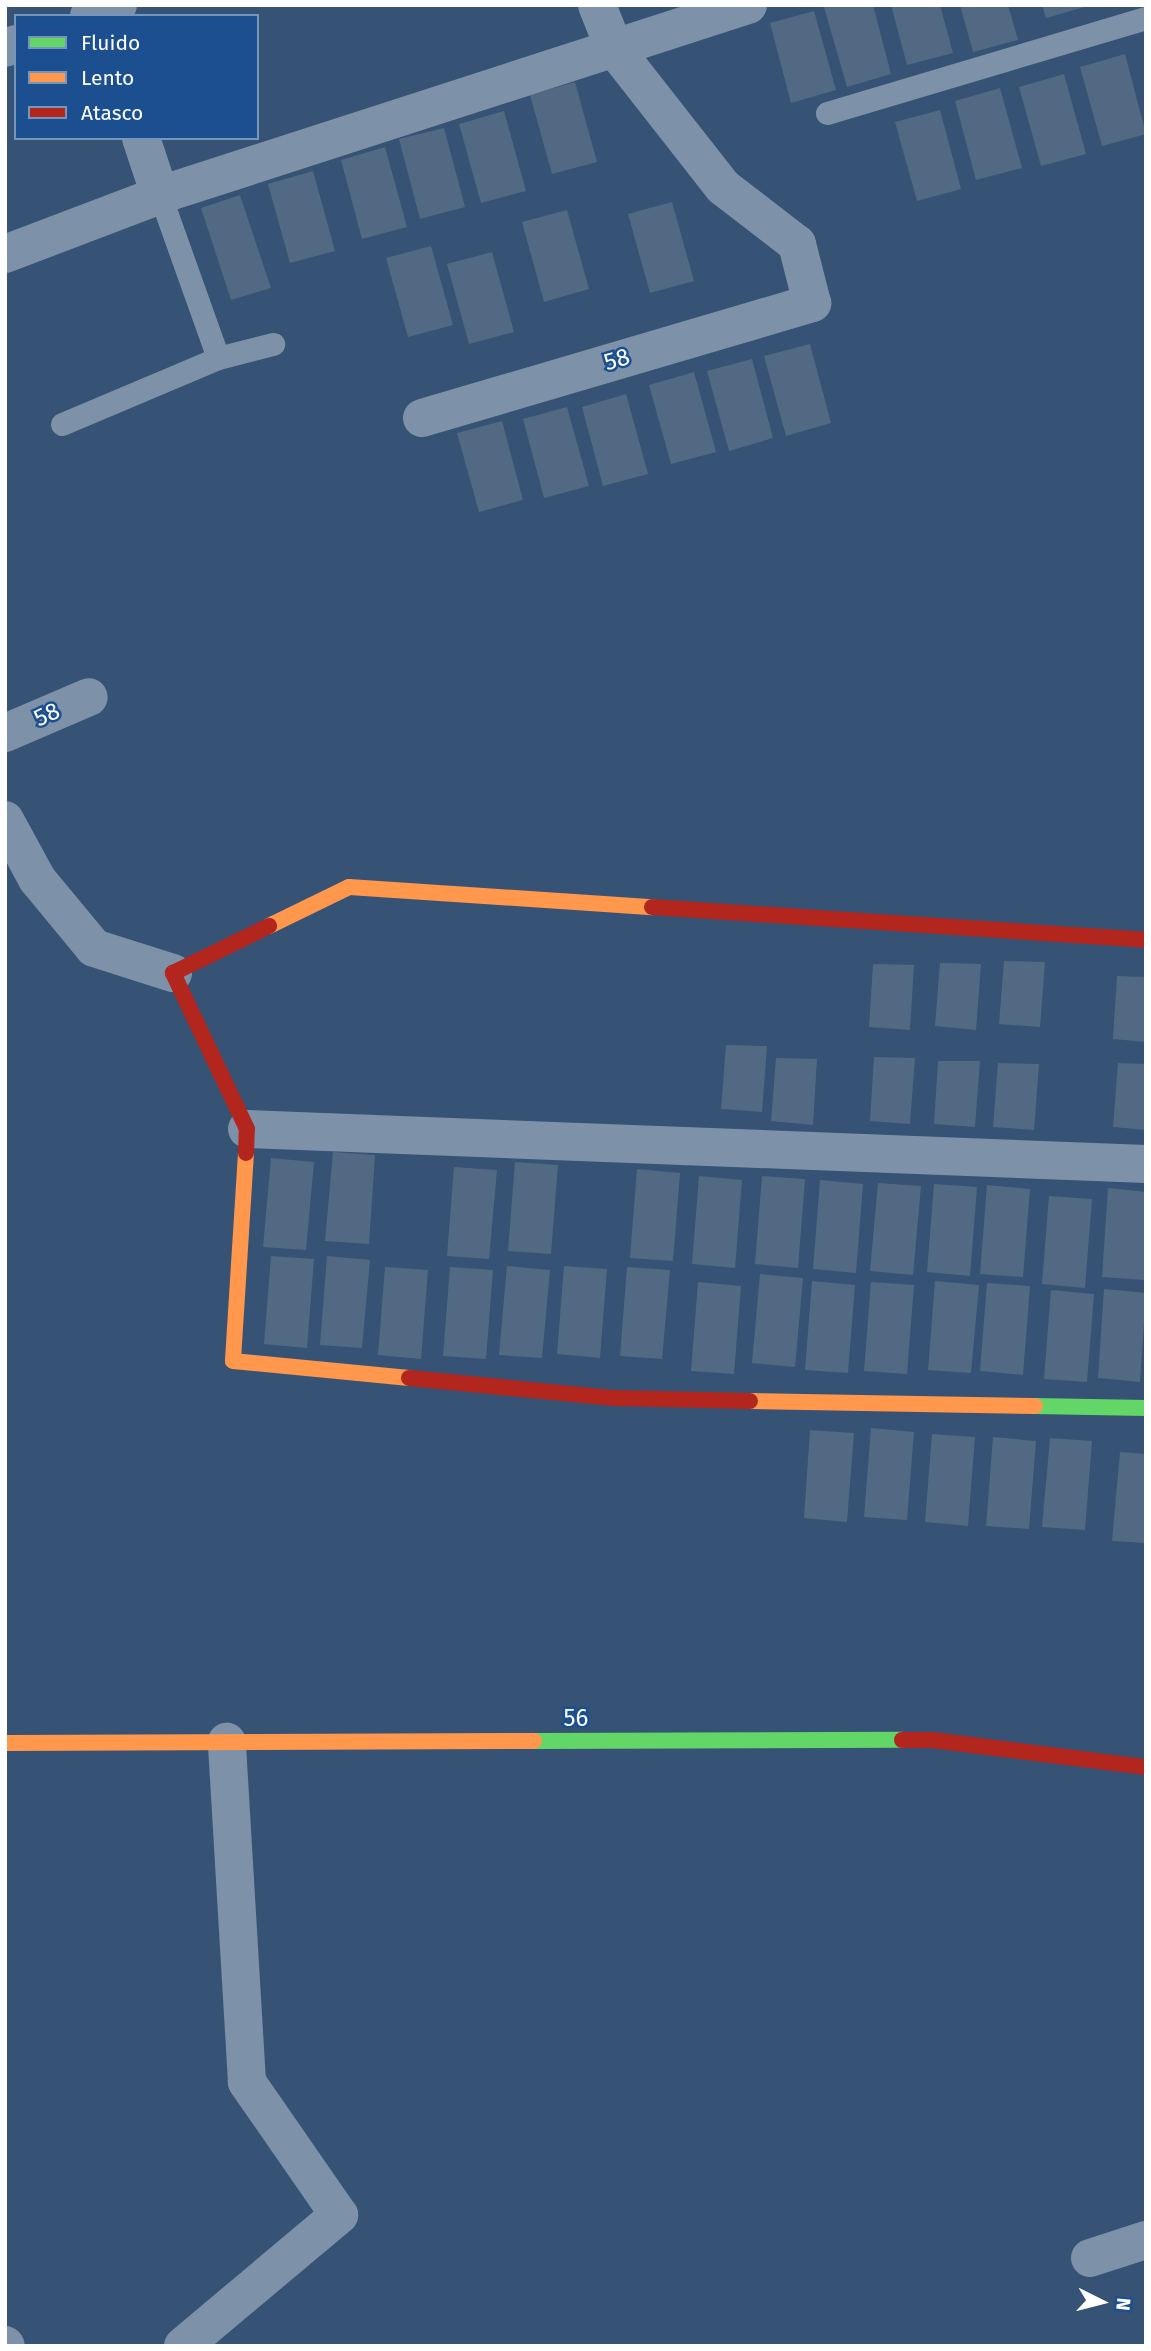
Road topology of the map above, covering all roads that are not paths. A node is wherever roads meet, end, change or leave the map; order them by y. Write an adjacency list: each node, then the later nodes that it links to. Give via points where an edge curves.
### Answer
1 (597, 5): 4 (street)
2 (748, 5): 4 (street)
3 (1146, 18): 5 (lane)
4 (614, 48): 7 (street); 11 (street, 58, via 723,187 797,244 812,303)
5 (827, 114)
6 (142, 140): 7 (street)
7 (160, 195): 8 (street); 10 (lane)
8 (5, 254)
9 (273, 344): 10 (lane)
10 (218, 358): 12 (lane)
11 (422, 418)
12 (62, 424)
13 (89, 696): 14 (street, 58)
14 (5, 733)
15 (5, 820): 17 (street, via 37,879 94,948)
16 (1146, 940): 17 (street, via 349,887)
17 (173, 973): 18 (street)
18 (247, 1129): 19 (street); 20 (street, via 233,1361 614,1398)
19 (1146, 1164)
20 (1146, 1409)
21 (227, 1742): 22 (street, 56); 23 (street, 56, via 932,1740); 26 (street, via 247,2082 338,2215)
22 (5, 1743)
23 (1146, 1767)
24 (1146, 2240): 25 (street)
25 (1090, 2258)
26 (183, 2346)

